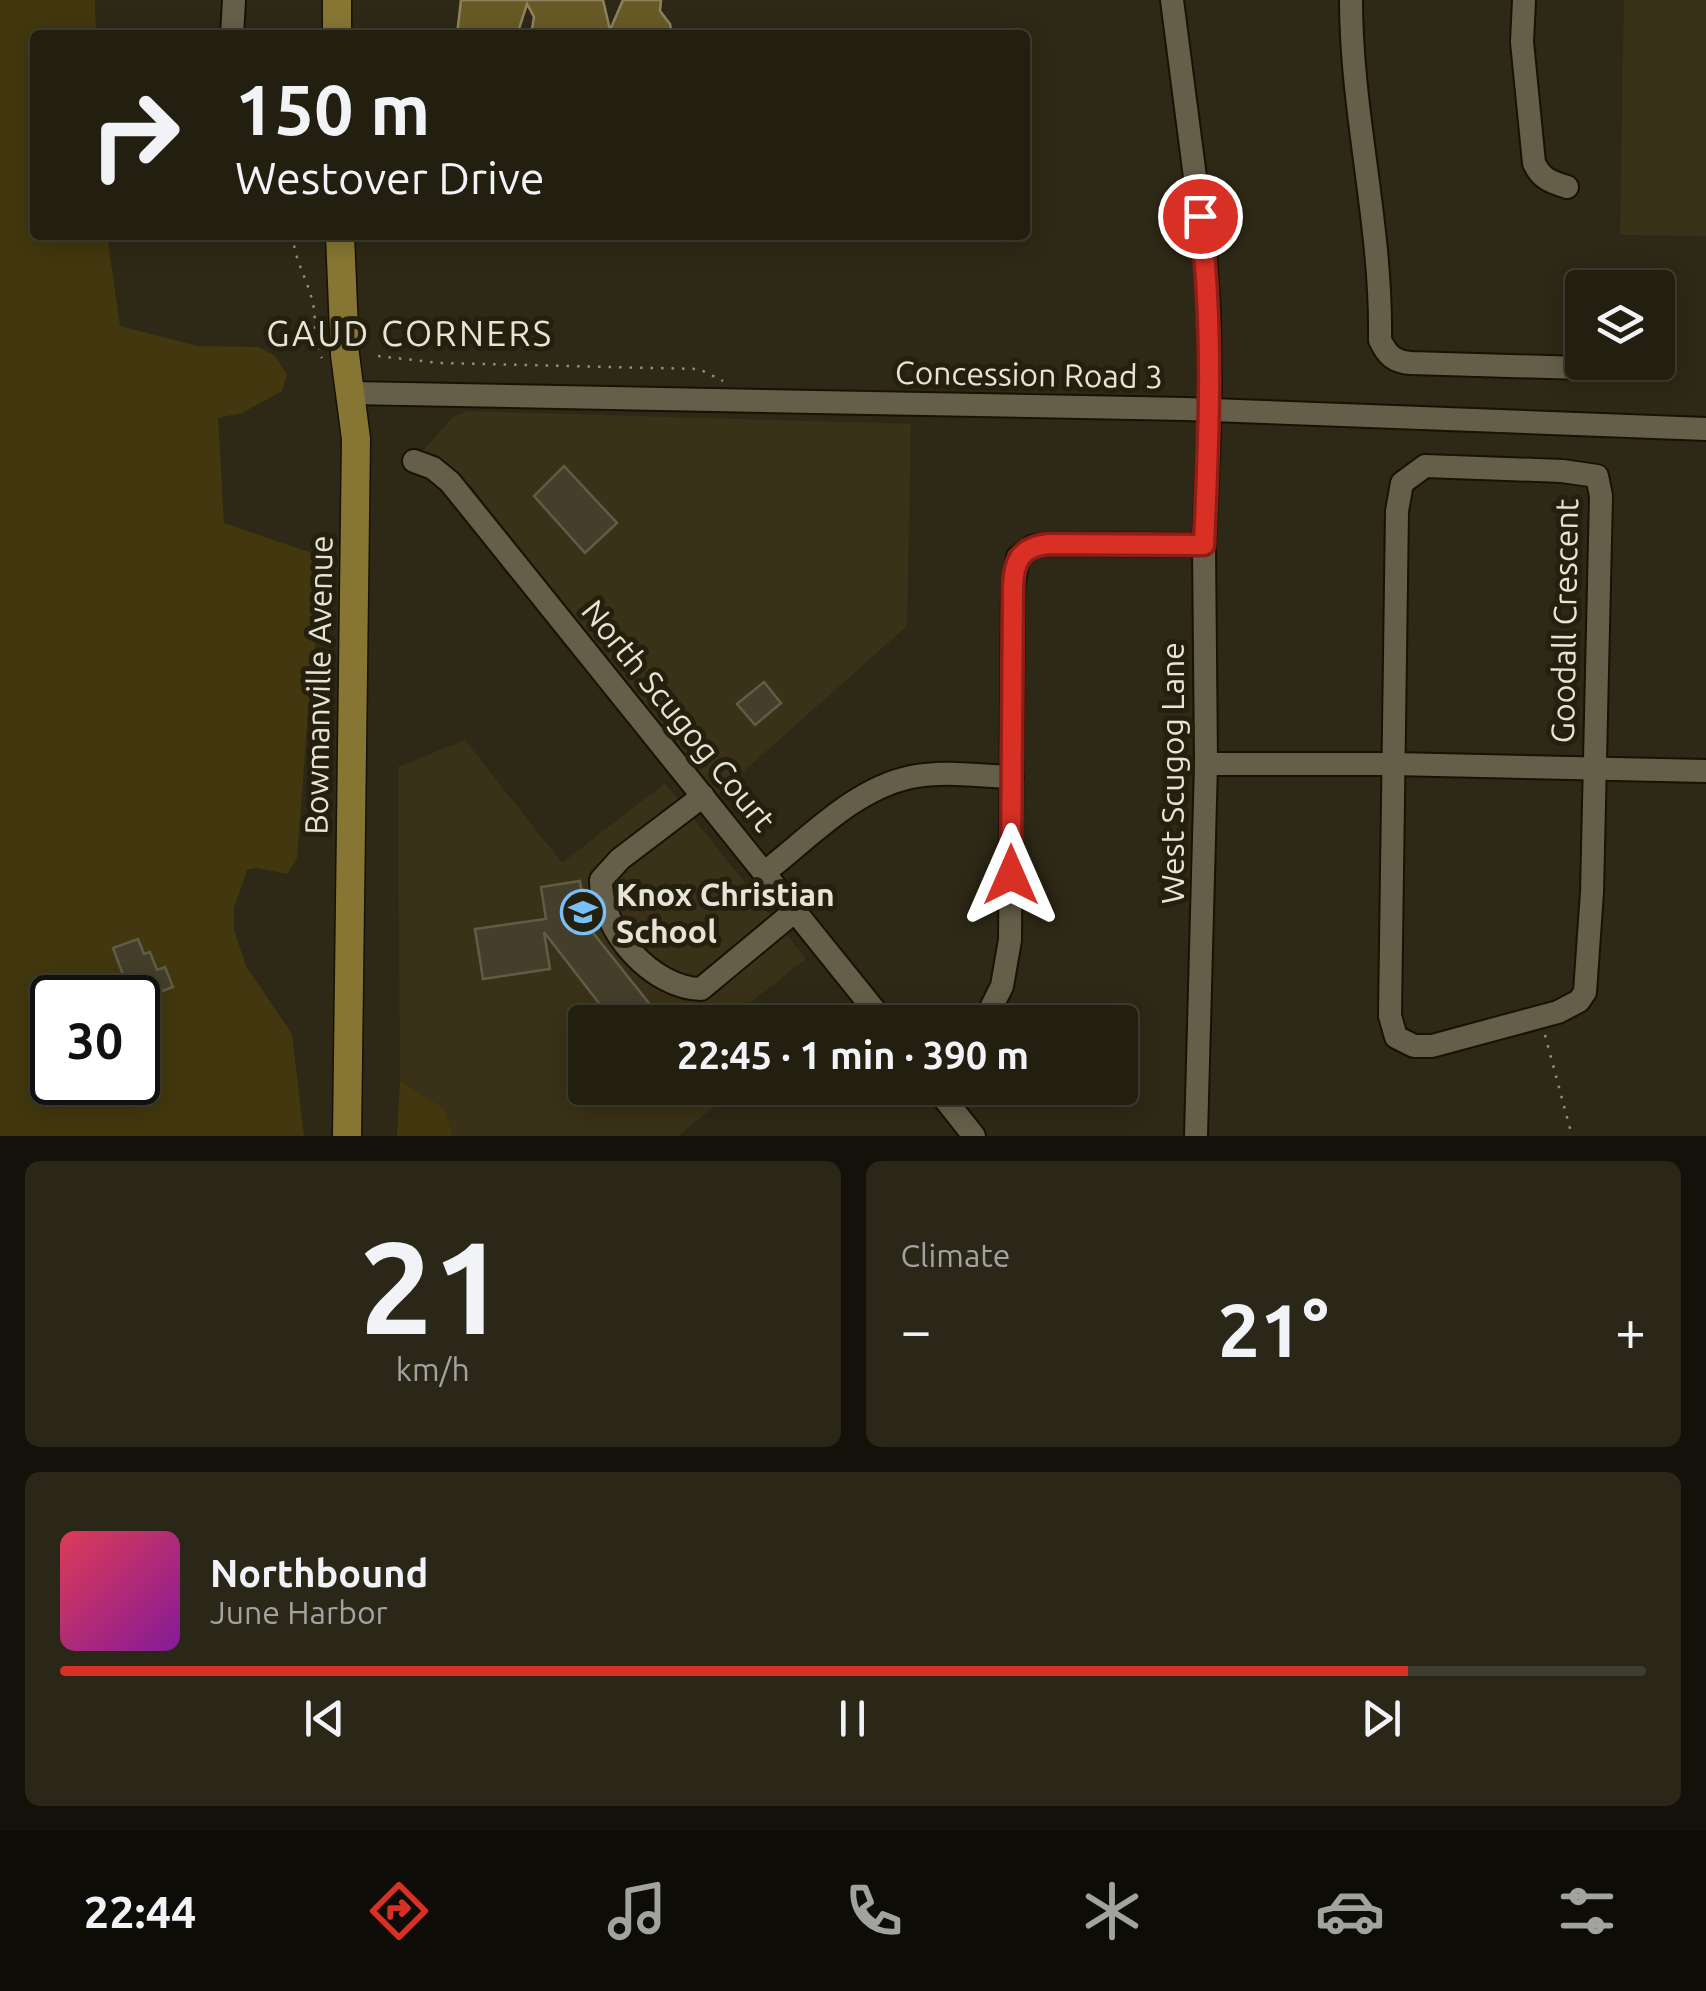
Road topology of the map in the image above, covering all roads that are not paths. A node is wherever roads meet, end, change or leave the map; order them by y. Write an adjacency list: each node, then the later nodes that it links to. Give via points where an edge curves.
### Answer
1 (234, 0): 6 (street)
2 (337, 0): 7 (main road)
3 (1172, 0): 12 (street, West Scugog Lane, via 1207,282)
4 (1351, 0): 10 (street, via 1384,350 1411,363)
5 (1524, 0): 8 (street, via 1534,163 1548,181)
6 (232, 30)
7 (337, 30)
8 (1567, 187)
9 (340, 240): 11 (main road, Bowmanville Avenue)
10 (1565, 368)
11 (350, 394): 12 (street, Concession Road 3); 27 (main road, Bowmanville Avenue, via 356,440)
12 (1210, 410): 13 (street, Concession Road 3); 15 (street, West Scugog Lane)
13 (1706, 428)
14 (414, 462): 21 (street, North Scugog Court, via 450,482)
15 (1204, 545): 16 (street, West Scugog Lane); 20 (street, via 1048,544 1018,557)
16 (1206, 764): 17 (street); 29 (street, West Scugog Lane)
17 (1393, 764): 18 (street); 18 (street, via 1390,1016 1396,1036 1424,1047 1558,1012 1585,992); 18 (street, Goodall Crescent, via 1397,511 1402,483 1426,466 1597,476)
18 (1594, 769): 19 (street)
19 (1706, 771)
20 (1012, 777): 22 (street, via 940,774 884,785); 25 (street, via 1008,966)
21 (703, 796): 22 (street, North Scugog Court); 23 (street, via 601,880 608,912 627,944 668,982 701,988)
22 (764, 873): 23 (street, North Scugog Court)
23 (795, 910): 24 (street, North Scugog Court)
24 (870, 1005)
25 (995, 1005)
26 (949, 1105): 28 (street)
27 (347, 1136)
28 (974, 1136)
29 (1196, 1136)

